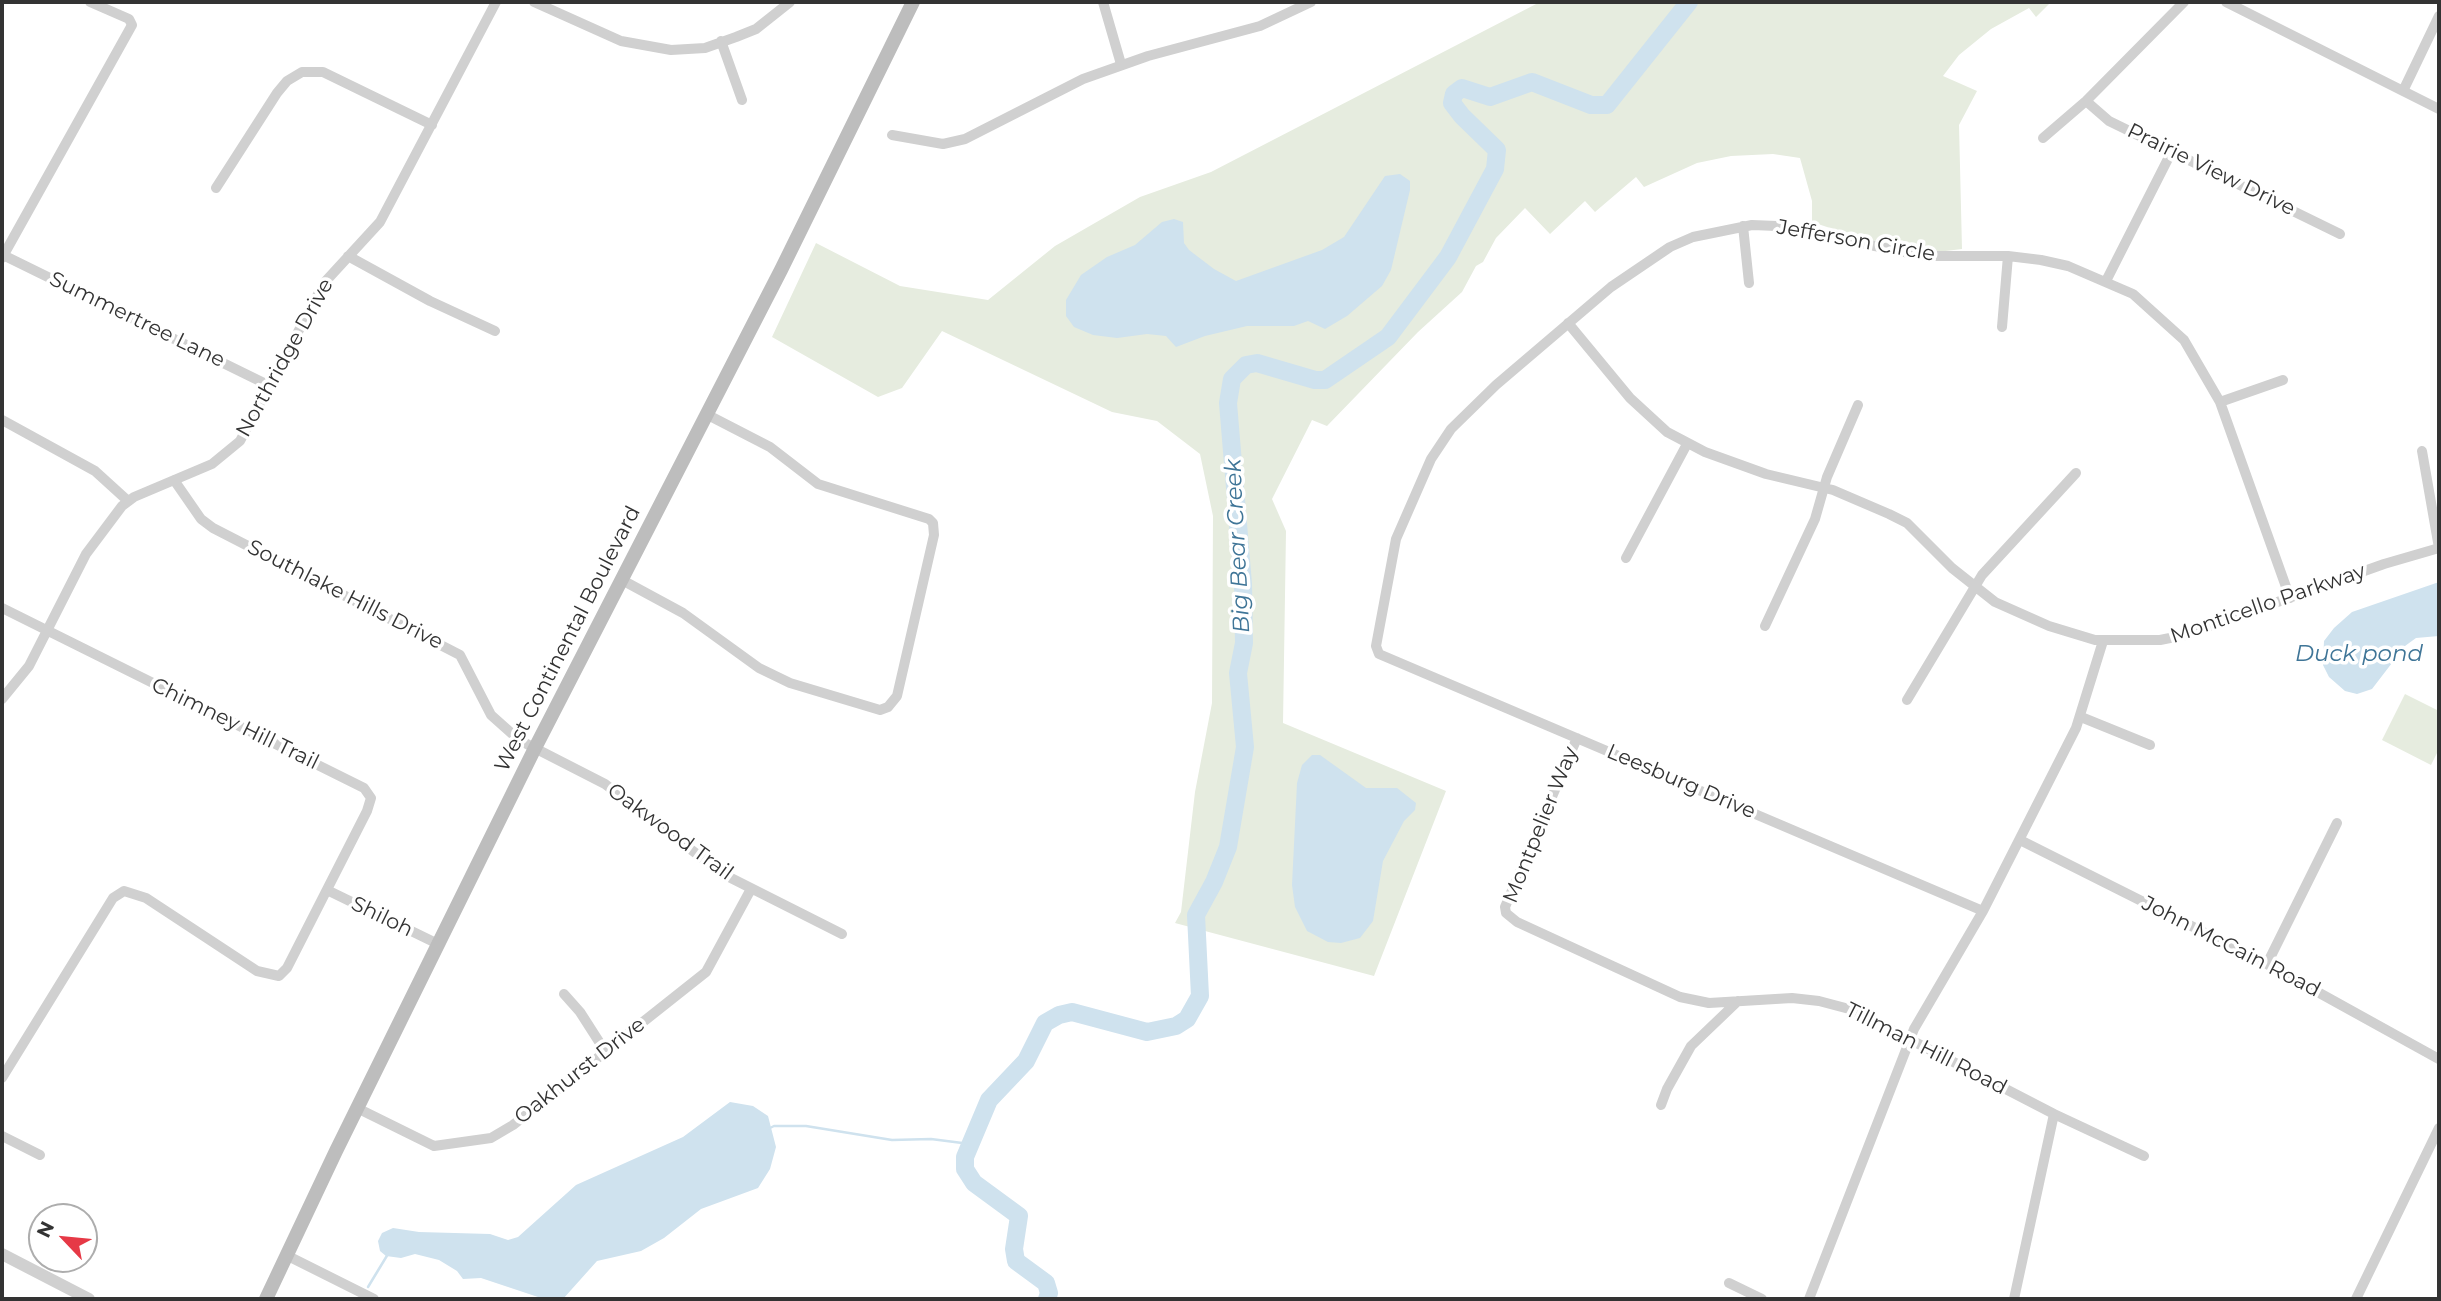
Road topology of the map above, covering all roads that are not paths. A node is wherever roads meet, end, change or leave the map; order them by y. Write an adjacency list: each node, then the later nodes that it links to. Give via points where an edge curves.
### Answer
1 (90, 2): 26 (street, via 129,19 132,25)
2 (496, 2): 17 (street, Northridge Drive)
3 (534, 2): 11 (street, via 642,47 690,50)
4 (790, 2): 11 (street, via 756,29)
5 (913, 2): 36 (main road, West Continental Boulevard)
6 (1103, 2): 12 (street)
7 (1311, 2): 12 (street, via 1238,33)
8 (2184, 2): 15 (street)
9 (2226, 2): 13 (street)
10 (2439, 16): 13 (street)
11 (721, 41): 14 (street)
12 (1121, 64): 18 (street, via 965,139 934,143)
13 (2403, 91): 16 (street)
14 (743, 100)
15 (2086, 101): 19 (street); 20 (street, Prairie View Drive, via 2109,121)
16 (2439, 109)
17 (432, 125): 21 (street, via 323,72 302,72 277,93); 24 (street, Northridge Drive, via 380,222)
18 (892, 135)
19 (2043, 138)
20 (2172, 150): 23 (street, Prairie View Drive); 27 (street)
21 (216, 188)
22 (1743, 226): 25 (street, Jefferson Circle, via 1777,226 1924,257); 28 (street); 29 (street, Jefferson Circle, via 1670,247)
23 (2340, 234)
24 (348, 256): 31 (street); 33 (street, Northridge Drive, via 324,283)
25 (2008, 256): 27 (street, Jefferson Circle, via 2068,266); 30 (street)
26 (3, 257): 33 (street, Summertree Lane)
27 (2106, 281): 34 (street, Jefferson Circle, via 2133,294 2169,324 2199,361)
28 (1749, 283)
29 (1568, 323): 38 (street, Monticello Parkway, via 1630,398); 53 (street, Jefferson Circle, via 1451,429 1431,459 1396,539 1376,646)
30 (2002, 327)
31 (495, 331)
32 (2283, 380): 34 (street)
33 (270, 386): 41 (street, Northridge Drive, via 250,425 229,452)
34 (2220, 402): 48 (street, Jefferson Circle)
35 (1858, 405): 42 (street)
36 (706, 414): 46 (main road, West Continental Boulevard); 46 (street, via 770,447 818,484 933,523 897,696 880,710 790,683 759,668 683,613)
37 (2, 420): 43 (street, via 96,471)
38 (1687, 444): 42 (street, Monticello Parkway, via 1766,474); 45 (street)
39 (2423, 451): 44 (street)
40 (2076, 473): 47 (street)
41 (174, 480): 43 (street, Northridge Drive); 59 (street, Southlake Hills Drive, via 201,519 214,528 460,655 491,715)
42 (1824, 488): 47 (street, Monticello Parkway, via 1907,523); 50 (street, via 1815,519)
43 (128, 501): 51 (street, Northridge Drive, via 86,554)
44 (2439, 548): 48 (street, Monticello Parkway)
45 (1626, 558)
46 (622, 580): 59 (main road, West Continental Boulevard)
47 (1974, 586): 52 (street, Monticello Parkway, via 2017,612); 55 (street)
48 (2290, 598): 52 (street, Monticello Parkway, via 2185,635)
49 (2, 608): 51 (street, Chimney Hill Trail)
50 (1765, 626)
51 (48, 631): 54 (street, Northridge Drive, via 29,666); 63 (street, Chimney Hill Trail, via 365,788 371,798 367,811)
52 (2102, 641): 56 (street)
53 (1379, 654): 57 (street, Leesburg Drive)
54 (2, 699)
55 (1907, 700)
56 (2081, 717): 58 (street); 61 (street)
57 (1577, 738): 64 (street, Leesburg Drive); 65 (street, Montpelier Way)
58 (2150, 745)
59 (535, 748): 62 (street, Oakwood Trail, via 605,784 686,848); 67 (main road, West Continental Boulevard)
60 (2337, 823): 68 (street)
61 (2020, 840): 64 (street); 68 (street, John McCain Road)
62 (751, 889): 66 (street, Oakwood Trail); 72 (street, Oakhurst Drive, via 706,972)
63 (327, 890): 67 (street, Shiloh); 74 (street, via 279,976 257,971 146,898 131,891 118,894)
64 (1983, 911): 71 (street)
65 (1506, 913): 70 (street, Tillman Hill Road, via 1680,997 1709,1003)
66 (842, 934)
67 (438, 944): 76 (main road, West Continental Boulevard)
68 (2267, 964): 73 (street, John McCain Road)
69 (564, 994): 72 (street)
70 (1738, 1001): 71 (street, Tillman Hill Road, via 1819,1001 1853,1010); 75 (street, via 1691,1046)
71 (1910, 1038): 77 (street, Tillman Hill Road); 89 (street)
72 (605, 1051): 76 (street, Oakhurst Drive, via 513,1125 474,1142 434,1146)
73 (2439, 1059)
74 (2, 1078)
75 (1661, 1105)
76 (357, 1108): 83 (main road, West Continental Boulevard)
77 (2054, 1114): 81 (street, Tillman Hill Road); 90 (street)
78 (2439, 1128): 91 (street)
79 (2, 1136): 80 (street)
80 (40, 1156)
81 (2144, 1156)
82 (2, 1254): 85 (street)
83 (288, 1256): 86 (main road, West Continental Boulevard); 87 (street)
84 (1729, 1283): 88 (street)
85 (89, 1299)
86 (266, 1299)
87 (374, 1299)
88 (1762, 1299)
89 (1809, 1299)
90 (2014, 1299)
91 (2356, 1299)

